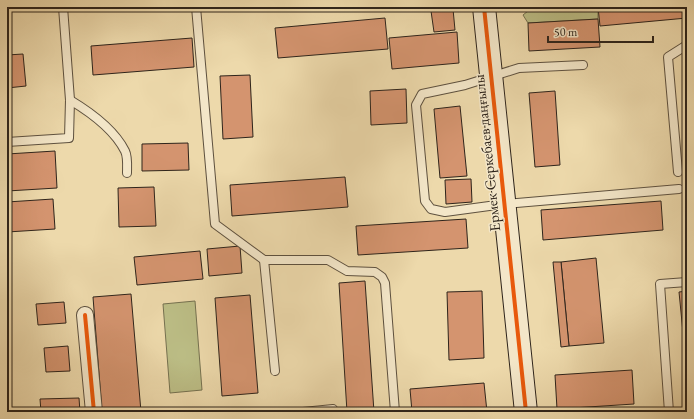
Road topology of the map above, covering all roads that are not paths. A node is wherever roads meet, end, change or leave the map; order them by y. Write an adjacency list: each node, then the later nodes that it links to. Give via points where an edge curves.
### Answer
1 (63, 7): 8 (lane)
2 (196, 7): 14 (lane, via 215,224)
3 (468, 7): 4 (street)
4 (485, 17): 7 (street, Ермек Серкебаев даңғылы)
5 (687, 45): 10 (lane, via 668,57)
6 (582, 65): 7 (lane, via 519,68)
7 (490, 77): 13 (street, Ермек Серкебаев даңғылы); 13 (lane, via 422,94 416,105 425,201 431,209 445,212)
8 (70, 100): 9 (lane, via 69,138); 11 (lane, via 91,113 112,134 126,152)
9 (7, 142)
10 (678, 172)
11 (127, 173)
12 (680, 189): 13 (lane)
13 (504, 204): 22 (street, Ермек Серкебаев даңғылы)
14 (264, 260): 17 (lane); 21 (lane, via 328,260 347,271 375,272 382,277 385,283)
15 (687, 282): 23 (lane, via 660,284)
16 (85, 315): 18 (street)
17 (275, 372)
18 (94, 412)
19 (303, 412): 20 (lane, via 333,409)
20 (333, 412)
21 (395, 412)
22 (526, 412)
23 (669, 412)

